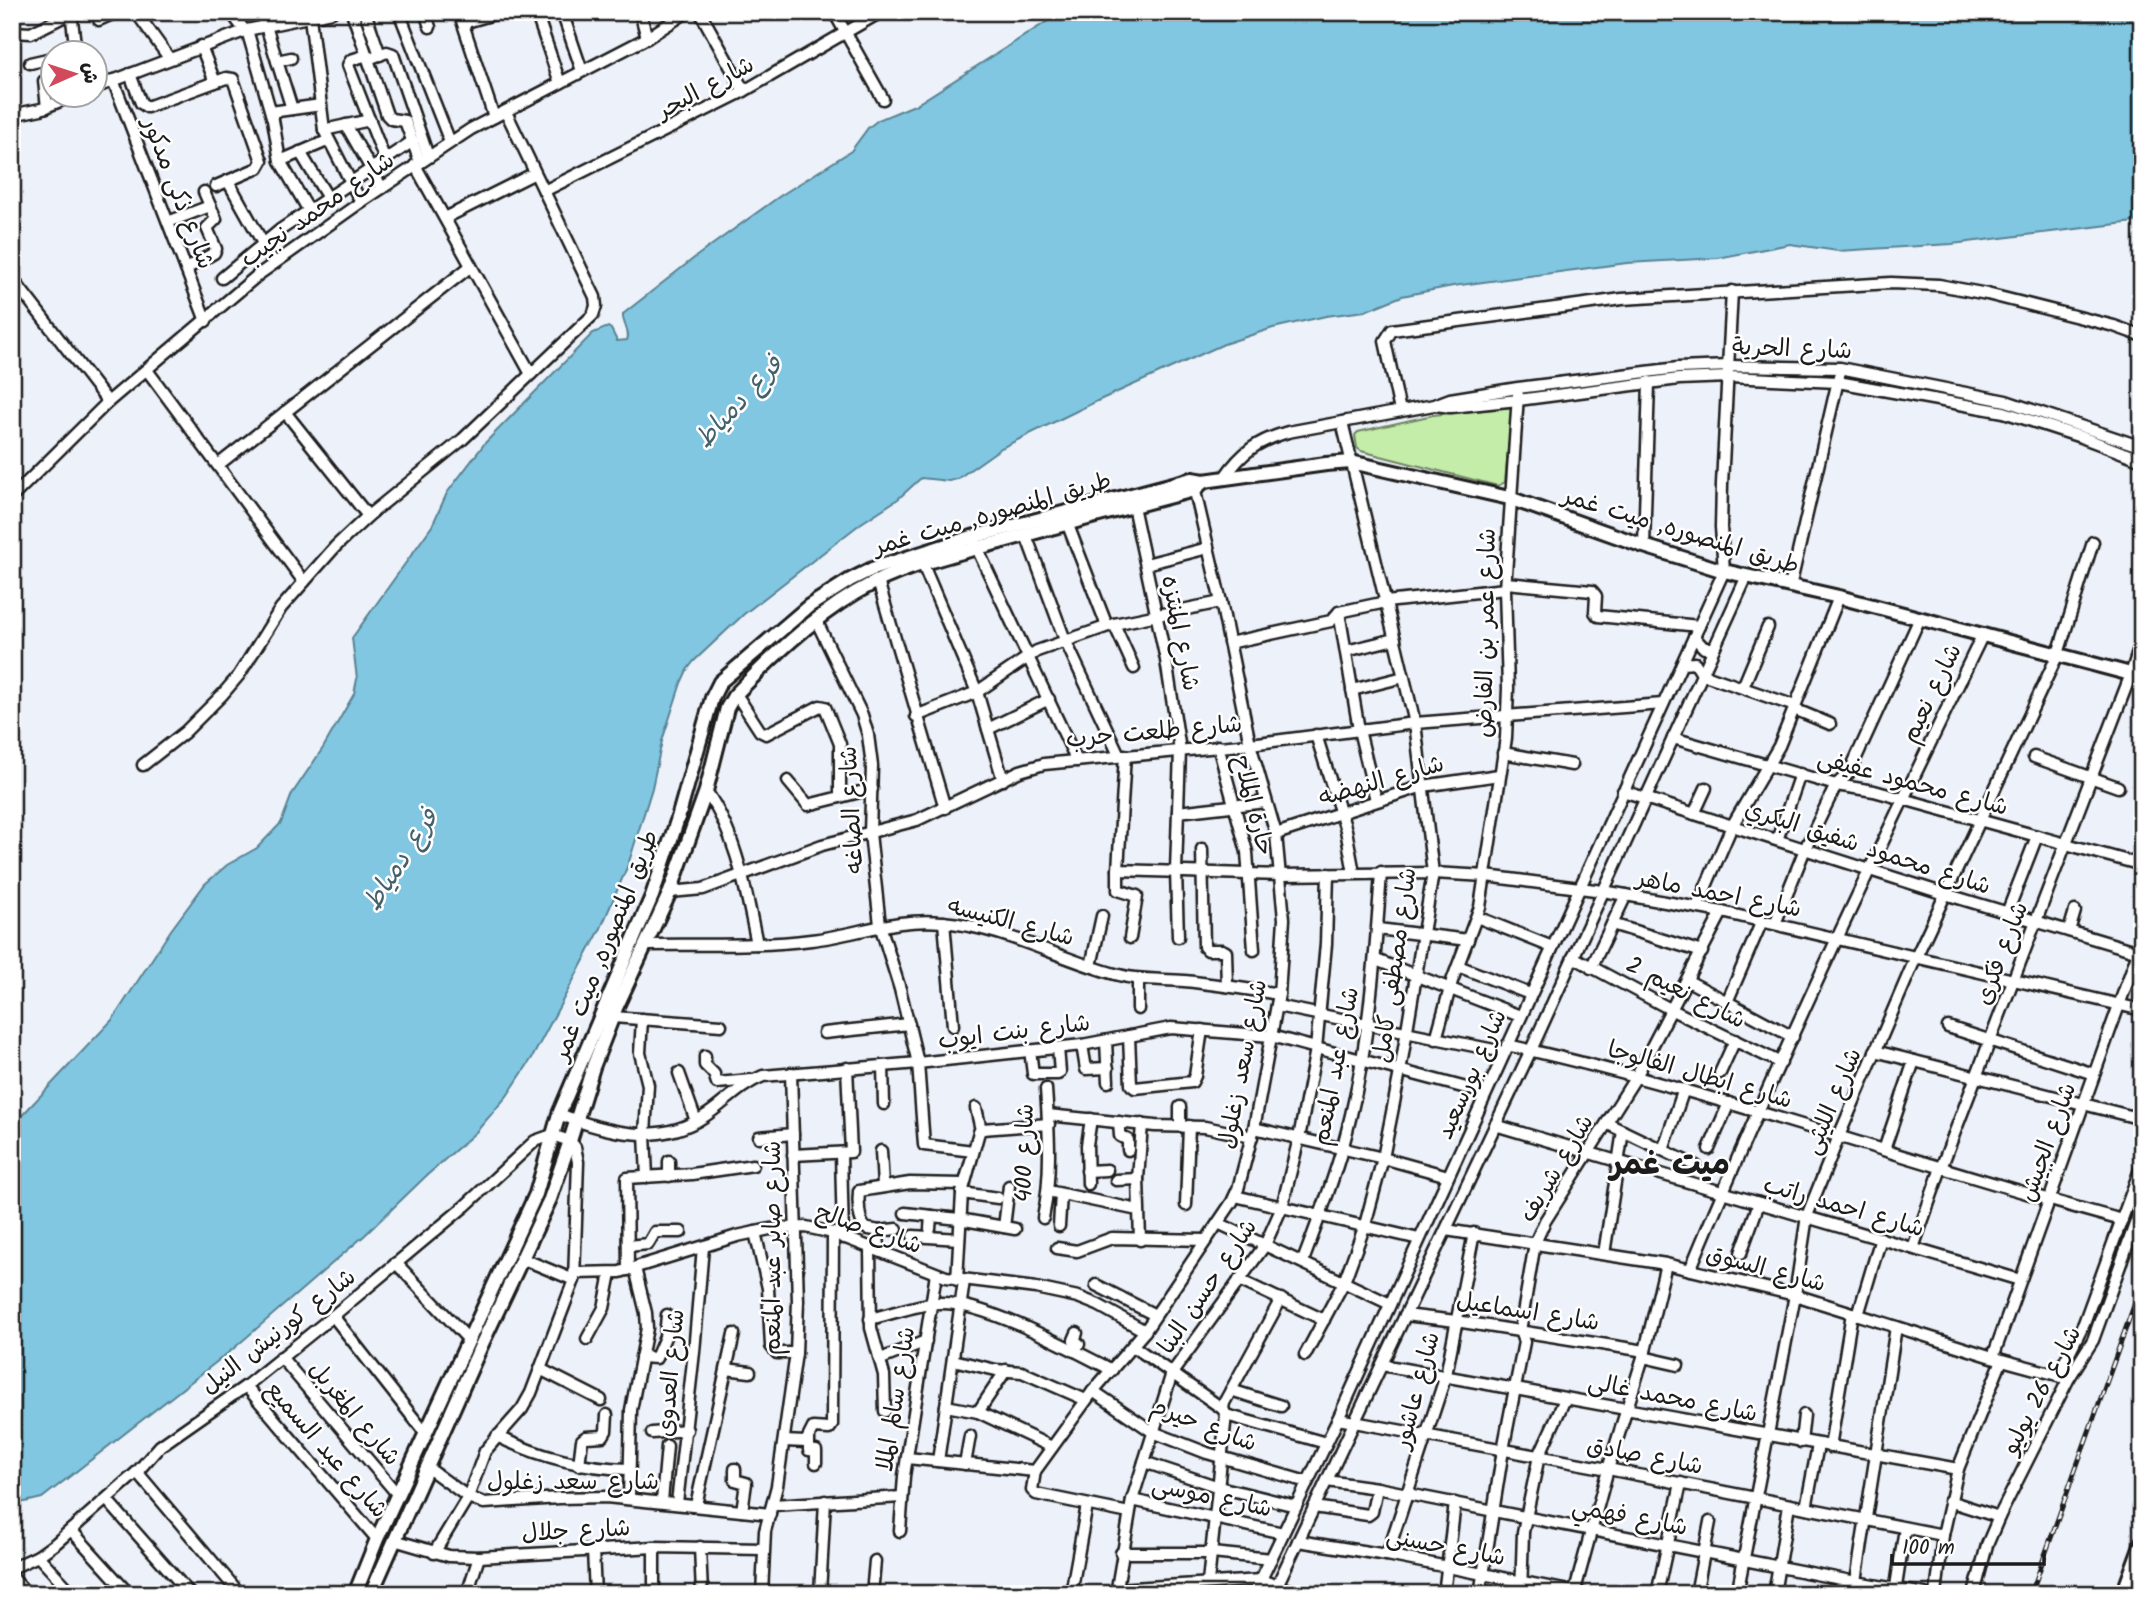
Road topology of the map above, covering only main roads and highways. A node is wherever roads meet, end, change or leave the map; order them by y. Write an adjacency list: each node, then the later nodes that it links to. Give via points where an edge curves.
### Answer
1 (1197, 483): 2 (main road, طريق المنصوره, ميت غمر); 2 (main road, طريق المنصوره, ميت غمر, via 1133,506); 4 (main road, طريق المنصوره, ميت غمر, via 1351,462 1509,498 1724,571)
2 (1065, 518): 3 (main road, طريق المنصوره, ميت غمر); 3 (main road, طريق المنصوره, ميت غمر, via 1026,535)
3 (974, 543): 6 (main road, طريق المنصوره, ميت غمر, via 888,563 850,580 809,607 720,682 652,895 559,1114 536,1194); 7 (main road, طريق المنصوره, ميت غمر, via 856,592 816,620 736,694 727,708 706,791 670,892 593,1067 550,1199)
4 (2137, 676)
5 (2142, 1542): 8 (main road)
6 (355, 1594)
7 (371, 1594)
8 (2123, 1594)

